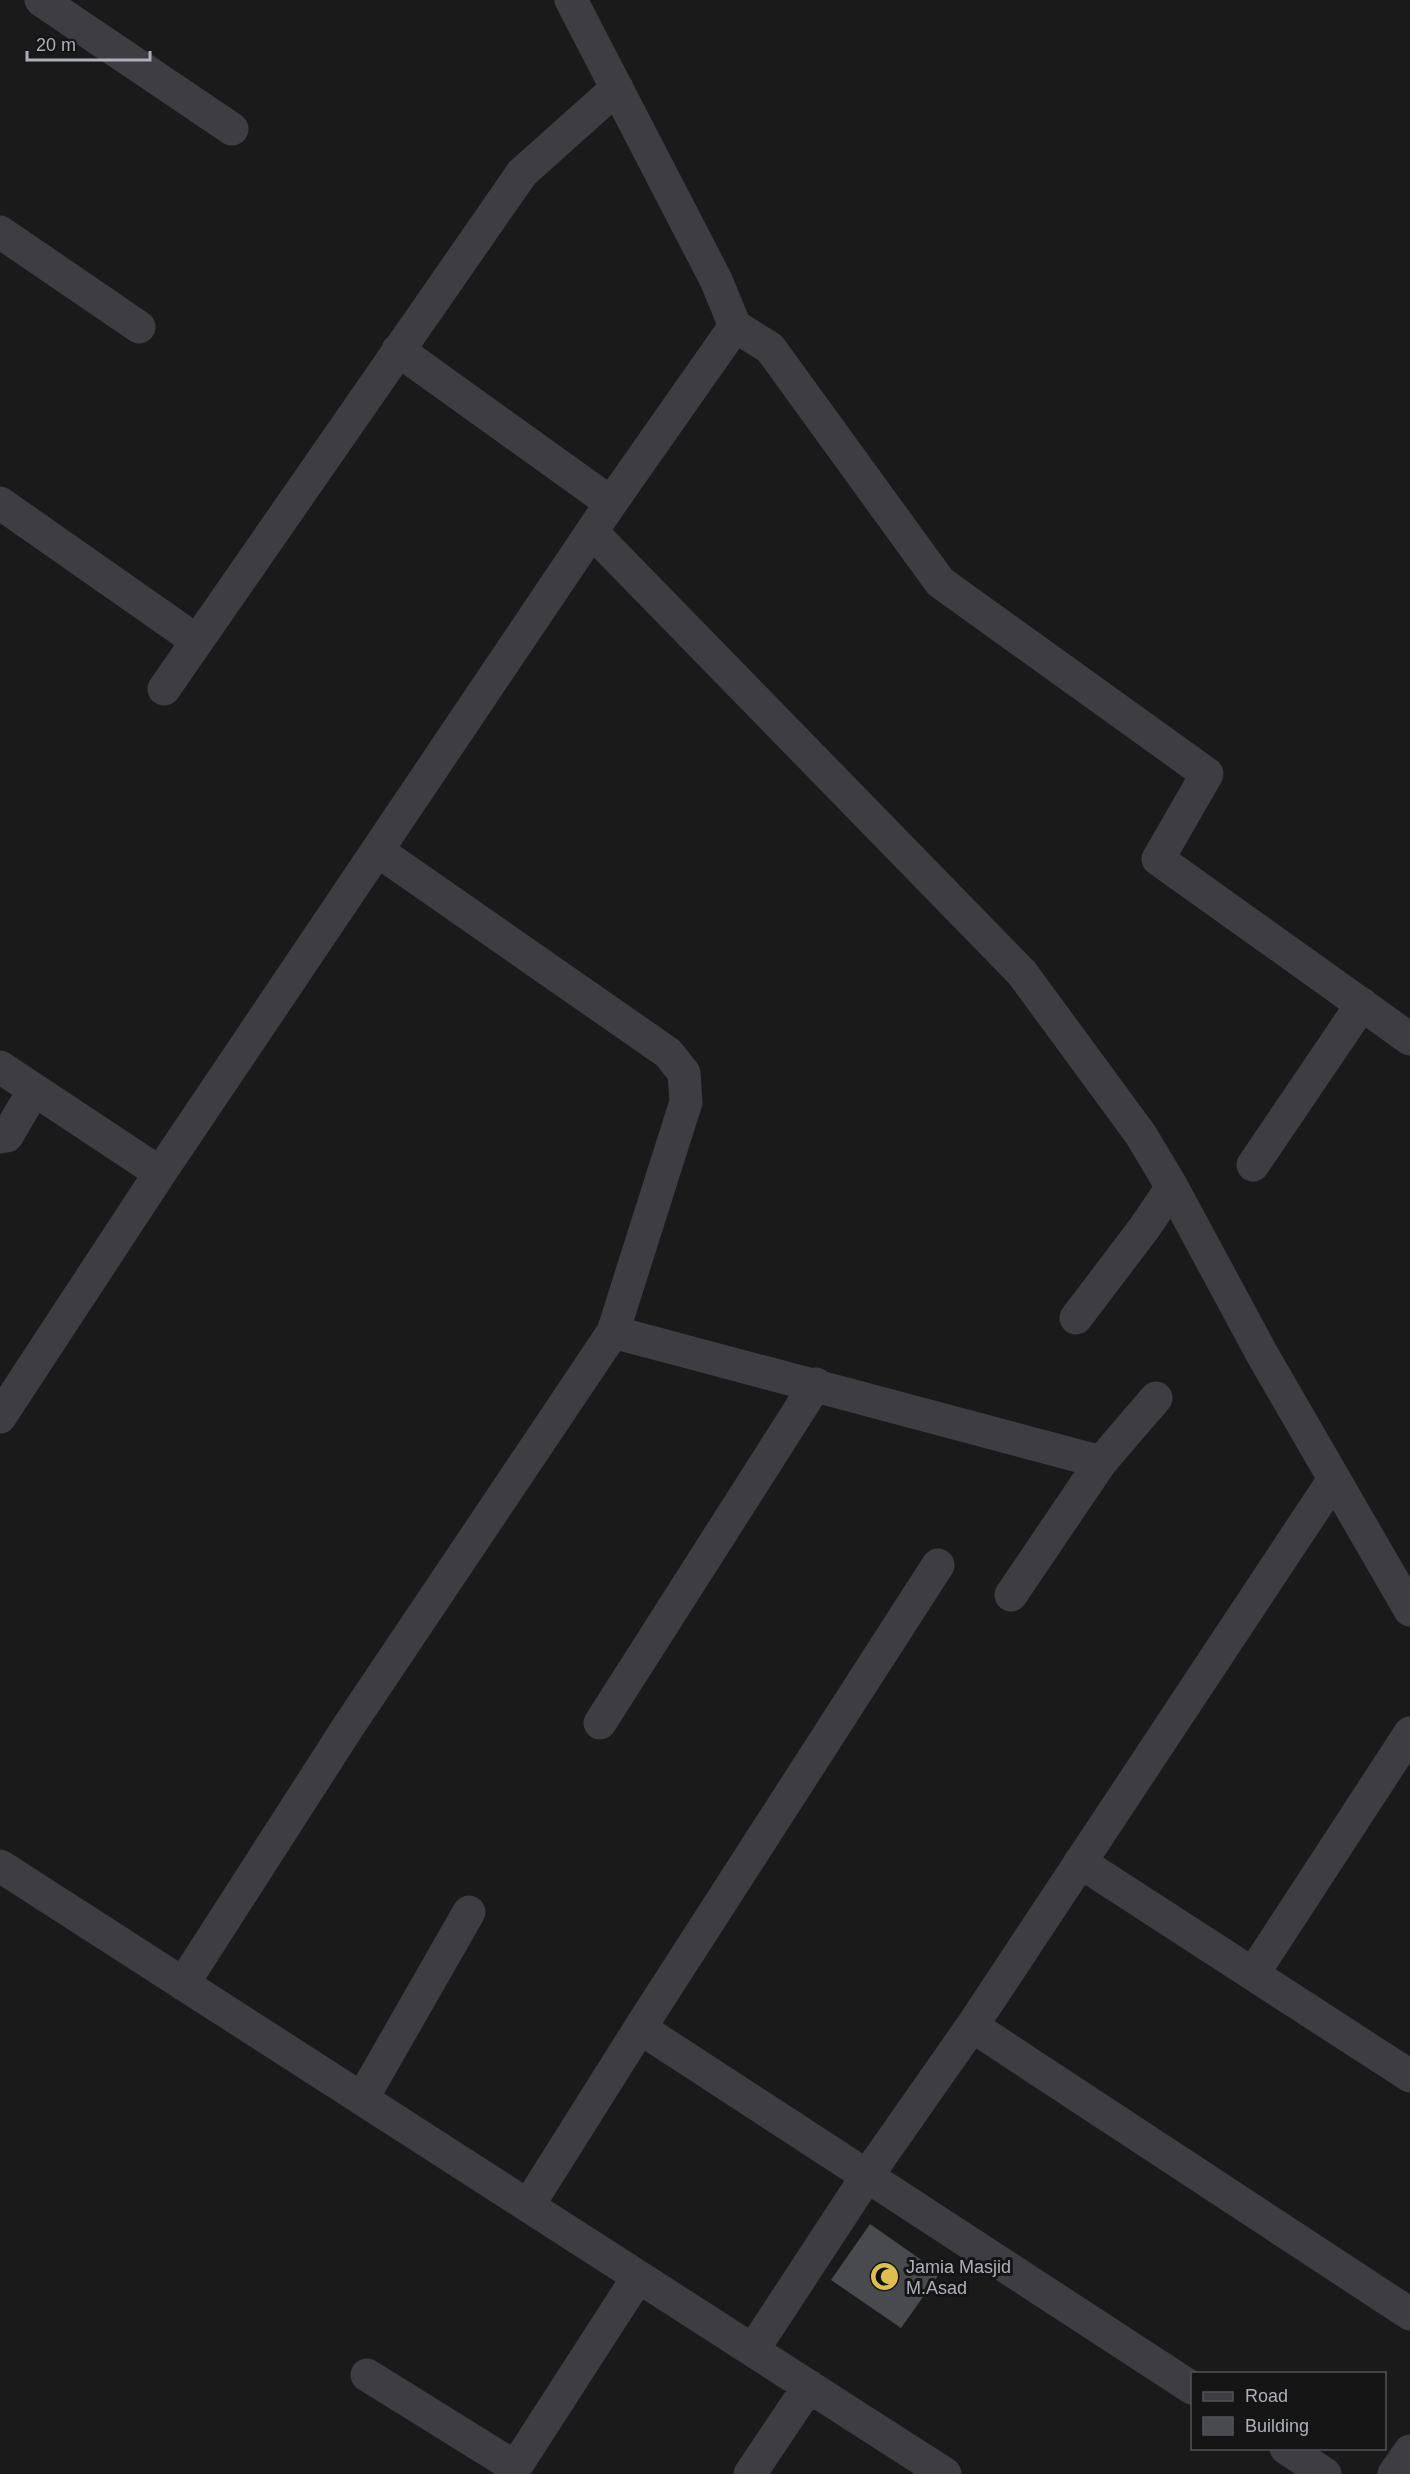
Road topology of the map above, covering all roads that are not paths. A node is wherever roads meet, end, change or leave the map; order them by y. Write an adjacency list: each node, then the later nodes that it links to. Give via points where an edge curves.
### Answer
1 (41, 0): 4 (street)
2 (571, 0): 3 (street)
3 (617, 88): 6 (street, via 716,280); 8 (street, via 522,173)
4 (232, 129)
5 (0, 232): 7 (street)
6 (735, 326): 10 (street); 15 (street, via 770,348 940,582 1207,774 1158,859)
7 (139, 327)
8 (398, 350): 10 (street); 12 (street)
9 (0, 503): 12 (street)
10 (611, 503): 11 (street)
11 (593, 533): 14 (street); 22 (street, via 1022,974 1141,1136)
12 (197, 641): 13 (street)
13 (164, 689)
14 (378, 851): 21 (street); 24 (street, via 668,1053 684,1073 686,1102)
15 (1362, 1004): 16 (street); 20 (street)
16 (1410, 1039)
17 (0, 1067): 18 (street)
18 (34, 1090): 19 (street, via 7,1136); 21 (street)
19 (0, 1137)
20 (1253, 1164)
21 (160, 1173): 27 (street)
22 (1172, 1187): 23 (street); 29 (street)
23 (1076, 1317)
24 (613, 1332): 25 (street); 39 (street, via 348,1727)
25 (816, 1384): 28 (street); 33 (street)
26 (1156, 1398): 28 (street)
27 (0, 1417)
28 (1101, 1462): 31 (street)
29 (1334, 1479): 32 (street); 35 (street)
30 (939, 1565): 41 (street)
31 (1011, 1595)
32 (1410, 1610)
33 (600, 1723)
34 (1410, 1733): 38 (street)
35 (1080, 1862): 38 (street); 40 (street)
36 (0, 1866): 39 (street)
37 (470, 1912): 43 (street)
38 (1252, 1974): 42 (street)
39 (183, 1984): 43 (street)
40 (972, 2026): 44 (street); 47 (street)
41 (640, 2028): 44 (street); 45 (street)
42 (1410, 2076)
43 (362, 2099): 45 (street)
44 (867, 2176): 48 (street); 51 (street)
45 (528, 2206): 46 (street)
46 (639, 2277): 48 (street); 54 (street)
47 (1410, 2314)
48 (753, 2350): 50 (street)
49 (367, 2375): 54 (street)
50 (809, 2386): 55 (street); 56 (street)
51 (1191, 2387)
52 (1289, 2450): 57 (street)
53 (1410, 2451): 58 (street)
54 (513, 2470)
55 (750, 2474)
56 (945, 2474)
57 (1325, 2474)
58 (1394, 2474)

